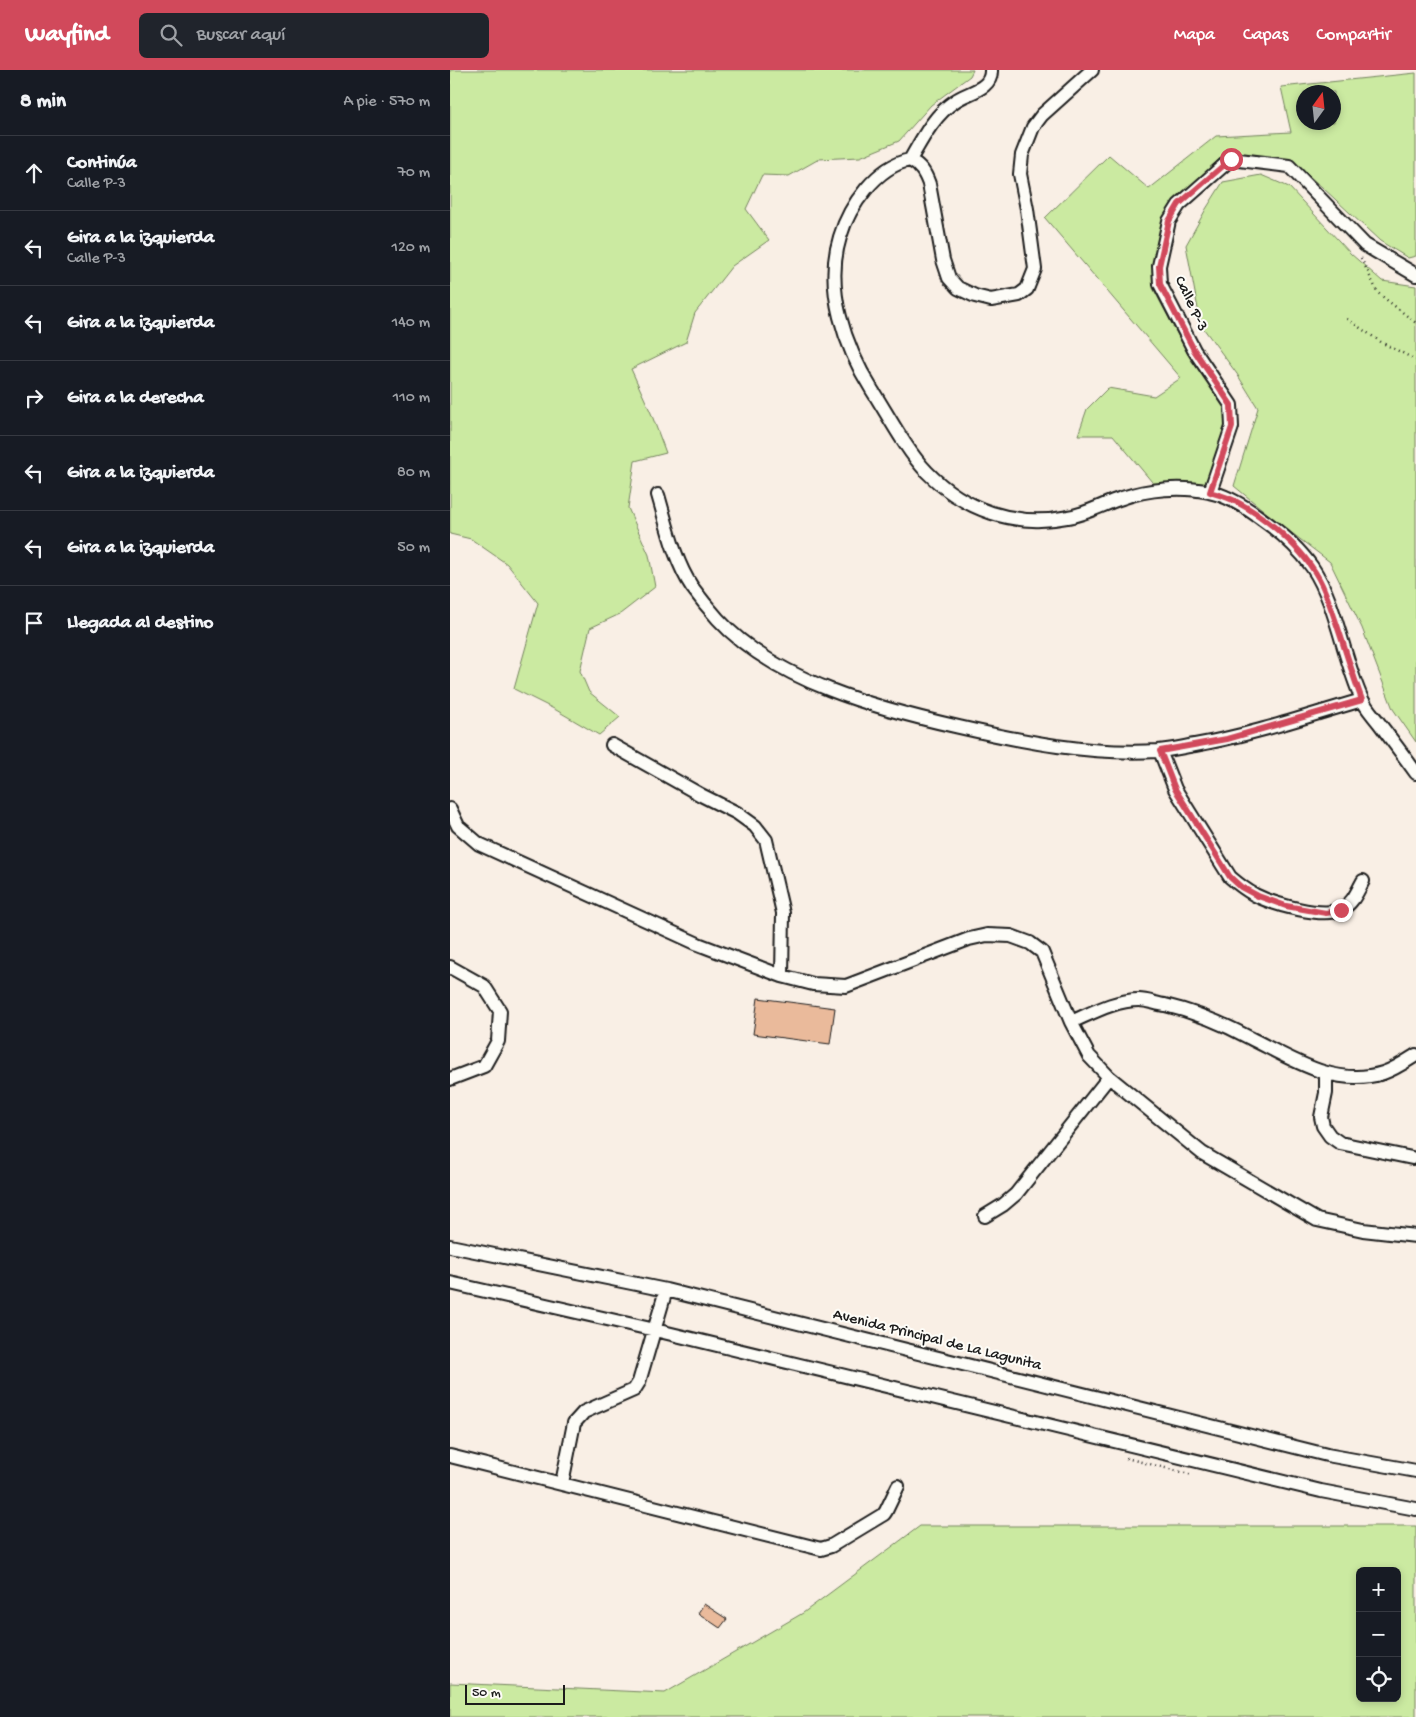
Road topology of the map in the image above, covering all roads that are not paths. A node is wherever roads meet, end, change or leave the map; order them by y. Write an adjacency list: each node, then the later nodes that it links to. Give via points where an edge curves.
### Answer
1 (991, 70): 3 (street, via 992,74 981,89 948,105 927,130)
2 (1092, 70): 3 (street, via 1042,115 1033,127 1022,155 1020,174 1035,269 1027,289 1019,295 991,300 958,288 949,278 929,184 918,164)
3 (910, 160): 5 (street, via 900,162 877,178 847,217 839,239 835,292 850,348 869,385 924,469 967,503 994,515 1022,520 1067,518 1153,491 1182,489)
4 (1416, 275): 5 (street, Calle P-3, via 1365,245 1289,166 1231,159 1179,204 1169,221 1163,242 1160,284 1194,350 1231,405 1232,427)
5 (1210, 492): 7 (street, via 1236,502 1280,532 1313,568 1325,590)
6 (658, 495): 9 (street, via 674,548 691,586 719,620 769,661 851,696 906,715 958,727 1056,747)
7 (1362, 700): 9 (street, via 1227,739); 10 (street)
8 (612, 745): 14 (street, via 737,813 755,826 766,840 783,913)
9 (1160, 751): 12 (street, via 1175,789 1230,877 1241,887 1286,906 1326,913 1341,910 1352,901)
10 (1416, 773)
11 (450, 809): 14 (street, via 458,826 479,844 698,944)
12 (1363, 881)
13 (450, 967): 19 (street, via 484,986 500,1011 498,1041 484,1066)
14 (782, 976): 15 (street, via 813,984 846,986 969,939 987,935 1010,936 1030,943 1042,952)
15 (1071, 1022): 17 (street, via 1108,1006 1139,1000 1187,1010); 18 (street, via 1089,1056)
16 (1416, 1055): 17 (street, via 1381,1074 1345,1077)
17 (1326, 1074): 20 (street, via 1321,1117 1330,1136 1340,1143)
18 (1109, 1077): 21 (street, via 1016,1194); 22 (street, via 1202,1154 1317,1220 1363,1230)
19 (450, 1079)
20 (1412, 1158)
21 (985, 1216)
22 (1416, 1236)
23 (450, 1246): 25 (street, Avenida Principal de La Lagunita)
24 (450, 1283): 26 (street)
25 (666, 1290): 26 (street); 28 (street, Avenida Principal de La Lagunita, via 1327,1455)
26 (655, 1330): 29 (street, via 634,1390 584,1412 574,1423); 31 (street, via 1312,1489)
27 (450, 1456): 29 (street)
28 (1416, 1471)
29 (562, 1483): 30 (street, via 821,1549 884,1514)
30 (898, 1486)
31 (1416, 1509)

